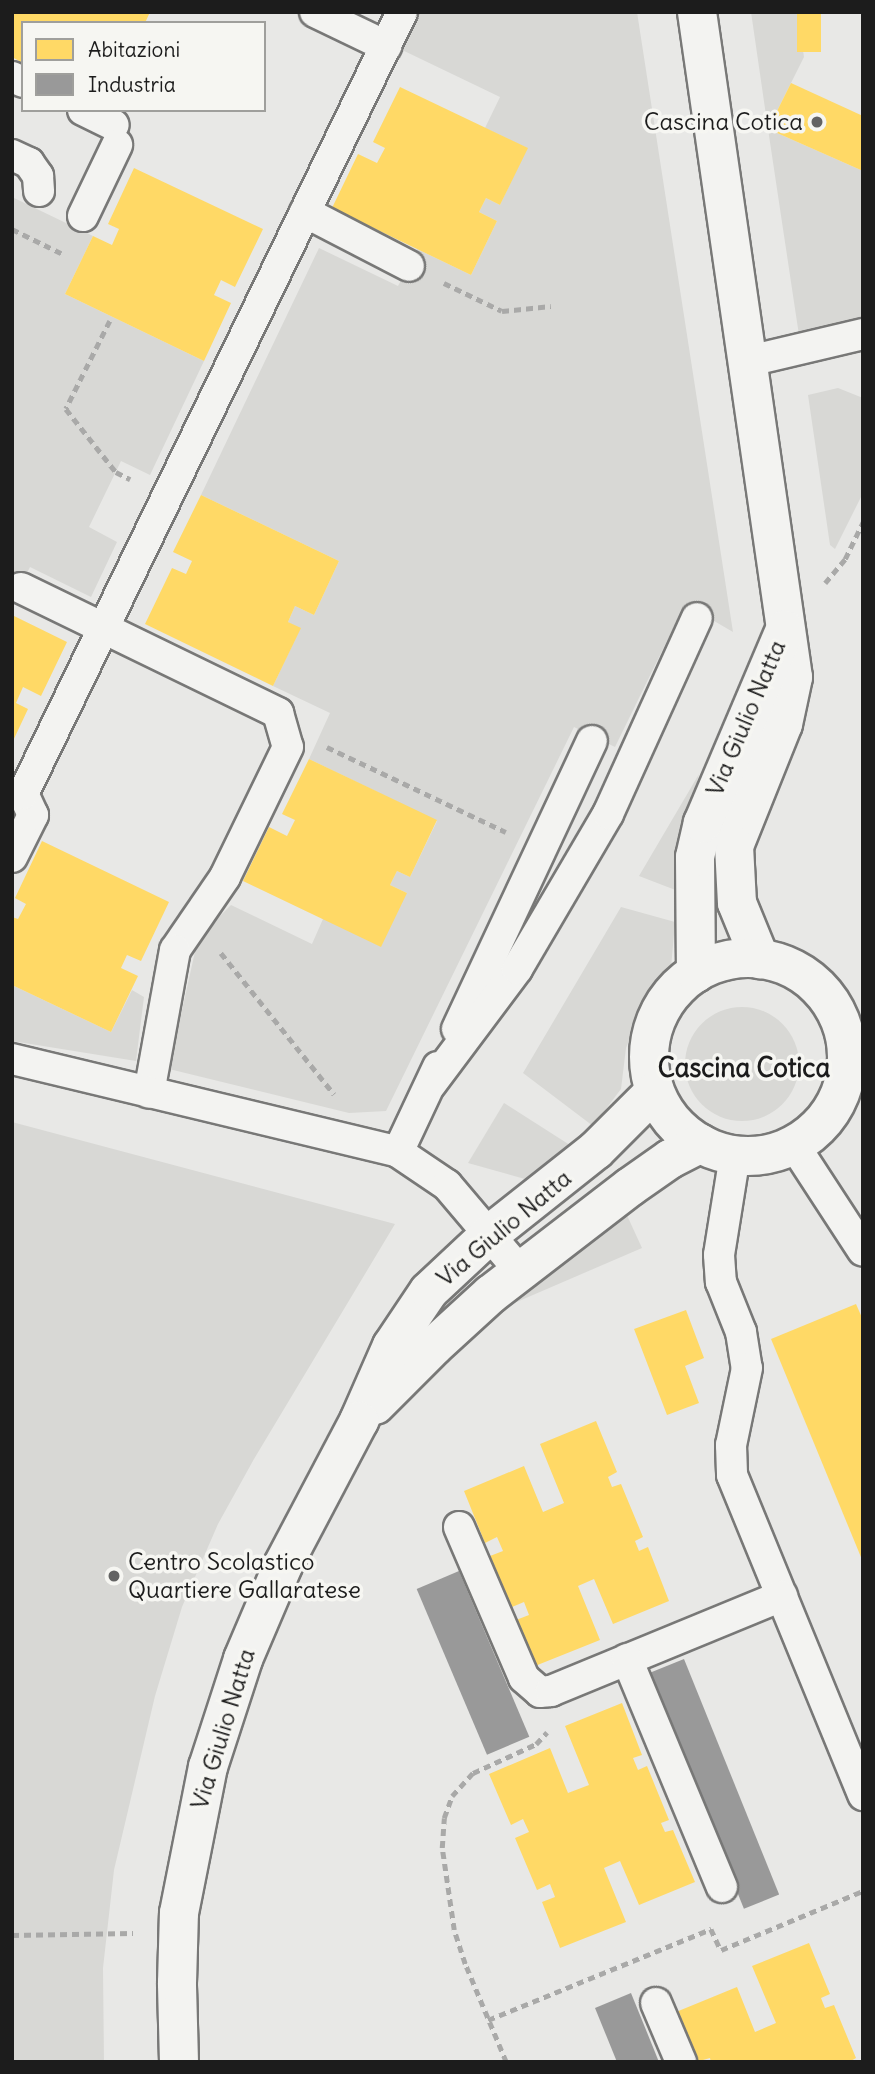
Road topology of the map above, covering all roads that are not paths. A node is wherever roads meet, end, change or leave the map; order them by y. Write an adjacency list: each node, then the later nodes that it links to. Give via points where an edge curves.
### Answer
1 (315, 12): 4 (lane)
2 (402, 12): 4 (lane)
3 (697, 12): 12 (street, Via Giulio Natta)
4 (386, 46): 8 (lane)
5 (86, 112): 9 (lane, via 115,135)
6 (12, 155): 7 (lane, via 29,163 38,176)
7 (38, 191)
8 (305, 212): 10 (lane); 15 (lane)
9 (83, 216)
10 (409, 266)
11 (863, 334): 12 (lane)
12 (745, 362): 16 (street, Via Giulio Natta)
13 (21, 588): 15 (lane)
14 (697, 618): 24 (lane, via 608,814 517,969)
15 (104, 628): 18 (lane); 26 (lane, via 278,713 288,747 225,877 175,950)
16 (785, 630): 20 (street, Via Giulio Natta, via 793,677 783,724 734,846 737,903); 21 (street, Via Giulio Natta, via 703,823 695,857)
17 (592, 741): 24 (lane)
18 (17, 792): 19 (lane, via 33,815)
19 (12, 857)
20 (760, 959): 21 (street, via 727,960); 22 (street, via 793,969 820,989)
21 (696, 973): 25 (street, via 669,997 657,1018 649,1054)
22 (855, 1054): 28 (street, via 840,1091)
23 (12, 1059): 26 (lane)
24 (431, 1084): 30 (lane)
25 (655, 1091): 29 (street, via 673,1121); 31 (street, Via Giulio Natta, via 596,1150)
26 (149, 1093): 30 (lane)
27 (863, 1113): 28 (street, Via Giulio Natta)
28 (808, 1134): 29 (street, Via Giulio Natta, via 759,1156); 32 (lane)
29 (717, 1150): 33 (street, Via Giulio Natta, via 670,1159); 36 (lane, via 719,1270 741,1332 747,1368 730,1461)
30 (398, 1152): 31 (lane, via 447,1185)
31 (490, 1234): 33 (lane); 34 (street, Via Giulio Natta, via 429,1291 392,1346)
32 (863, 1251)
33 (520, 1271): 34 (street, Via Giulio Natta, via 433,1346)
34 (359, 1421): 41 (street, Via Giulio Natta, via 283,1564 243,1659 208,1768 179,1913)
35 (459, 1527): 37 (lane, via 531,1687 551,1692)
36 (782, 1596): 37 (lane); 38 (lane)
37 (627, 1659): 39 (lane)
38 (863, 1795)
39 (722, 1887)
40 (656, 2003): 42 (lane)
41 (179, 2062)
42 (681, 2062)

